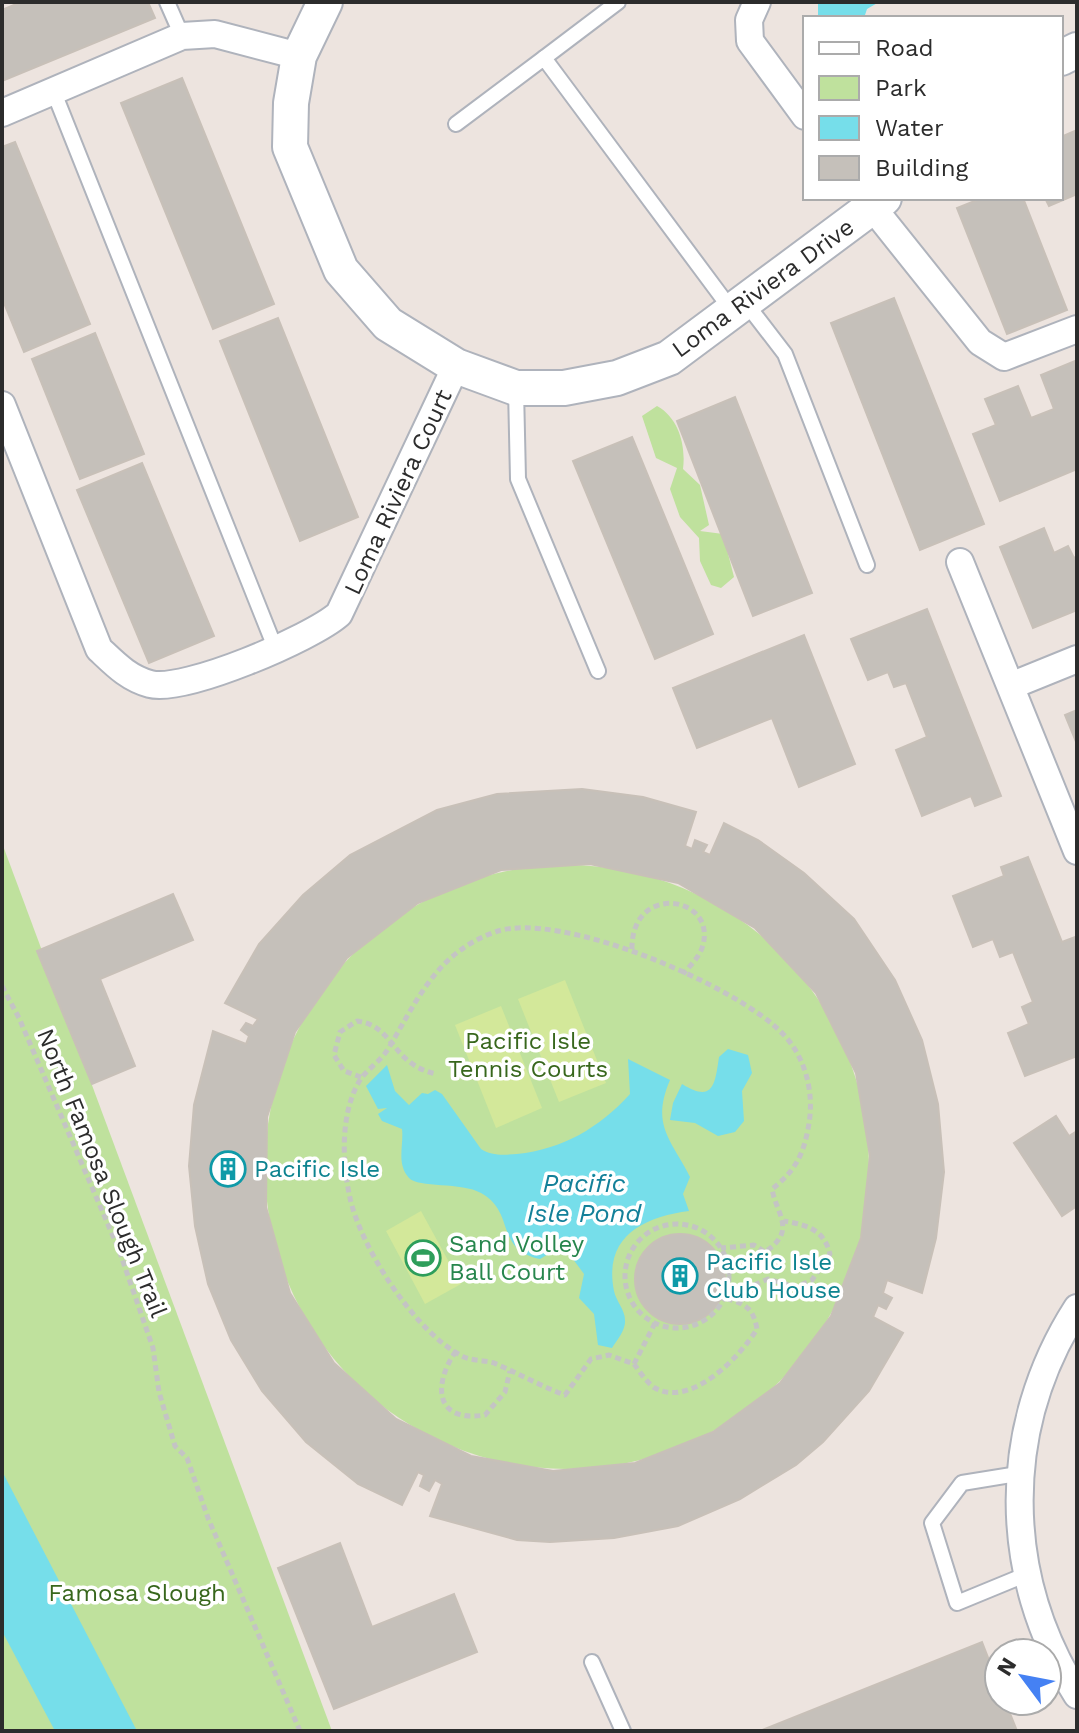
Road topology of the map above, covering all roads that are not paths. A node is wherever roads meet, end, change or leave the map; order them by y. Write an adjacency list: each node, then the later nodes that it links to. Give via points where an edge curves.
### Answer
1 (167, 2): 5 (lane)
2 (325, 2): 6 (street, Loma Riviera Drive)
3 (618, 2): 7 (lane)
4 (757, 2): 10 (street, via 749,20 750,41)
5 (182, 36): 6 (street, via 215,34); 8 (street)
6 (299, 56): 15 (street, Loma Riviera Drive, via 290,147 341,270 388,324)
7 (544, 58): 11 (lane); 13 (lane)
8 (53, 90): 9 (street); 20 (lane)
9 (2, 113)
10 (803, 113)
11 (456, 124)
12 (874, 201): 13 (street, Loma Riviera Drive); 14 (street, via 980,342 1004,357)
13 (739, 307): 16 (street, Loma Riviera Drive, via 669,358 617,378 564,388); 19 (lane, via 785,354)
14 (1077, 329)
15 (456, 366): 16 (street, Loma Riviera Drive); 20 (street, Loma Riviera Court, via 348,600 325,627)
16 (516, 388): 22 (lane, via 518,479)
17 (2, 405): 20 (street, Loma Riviera Court, via 99,649 126,674 152,685 179,683)
18 (960, 562): 23 (street)
19 (867, 565)
20 (276, 650)
21 (1077, 659): 23 (street)
22 (598, 671)
23 (1013, 685): 24 (street)
24 (1077, 851)
25 (1077, 1308): 26 (street, via 1035,1391)
26 (1018, 1474): 27 (street); 27 (lane, via 962,1483 932,1523 957,1603)
27 (1025, 1575): 29 (street, via 1044,1633)
28 (592, 1662): 30 (lane)
29 (1077, 1695)
30 (623, 1731)

